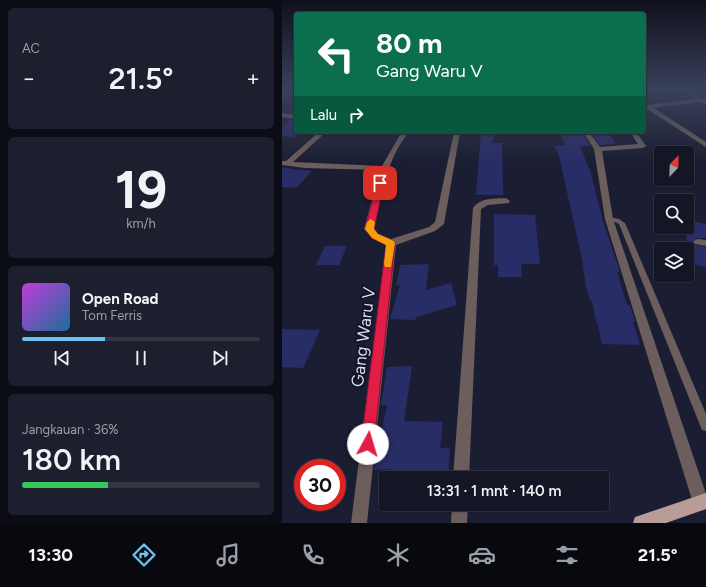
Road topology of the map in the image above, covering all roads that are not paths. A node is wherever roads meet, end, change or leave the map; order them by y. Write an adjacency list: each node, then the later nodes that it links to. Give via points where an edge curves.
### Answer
1 (656, 113): 9 (street)
2 (282, 115): 3 (street)
3 (294, 117)
4 (321, 134): 11 (street)
5 (404, 134): 12 (street)
6 (457, 134): 15 (street, via 439,224 432,229)
7 (587, 134): 10 (street)
8 (634, 134): 10 (street, via 643,146)
9 (706, 145)
10 (598, 149): 14 (street)
11 (285, 164): 12 (street)
12 (384, 168): 15 (street, via 370,229 375,236)
13 (506, 201): 17 (street, via 485,202 477,208)
14 (609, 219): 16 (lane, via 622,222); 18 (street)
15 (391, 243): 20 (street, Gang Waru V)
16 (706, 426)
17 (461, 471)
18 (704, 502): 22 (main road)
19 (460, 511): 21 (street)
20 (359, 523)
21 (459, 523)
22 (641, 523)

